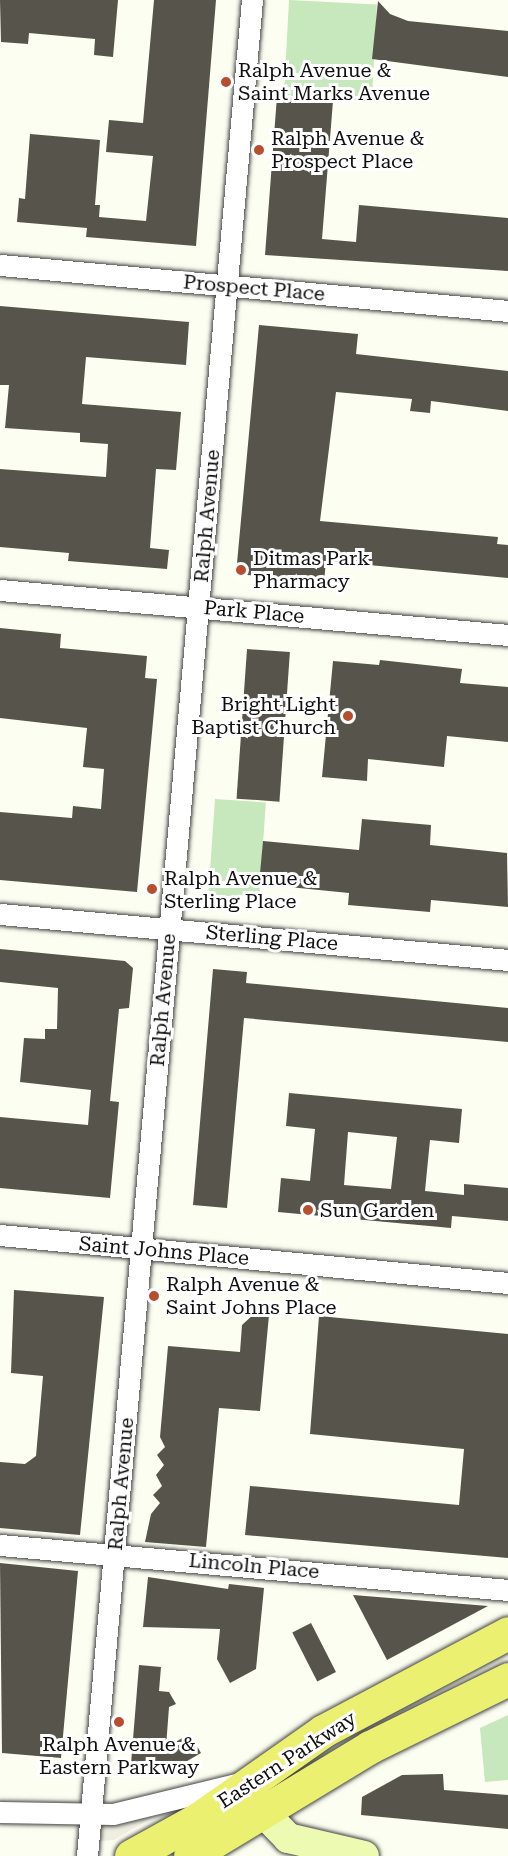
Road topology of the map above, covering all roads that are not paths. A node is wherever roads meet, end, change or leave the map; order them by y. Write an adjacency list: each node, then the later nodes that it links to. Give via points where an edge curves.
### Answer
1 (252, 0): 3 (street, Ralph Avenue)
2 (0, 265): 3 (street, Prospect Place)
3 (227, 285): 4 (street, Prospect Place); 6 (street, Ralph Avenue)
4 (508, 311)
5 (0, 590): 6 (street, Park Place)
6 (198, 607): 7 (street, Park Place); 9 (street, Ralph Avenue)
7 (508, 635)
8 (0, 914): 9 (street, Sterling Place)
9 (170, 929): 10 (street, Sterling Place); 12 (street, Ralph Avenue)
10 (508, 960)
11 (0, 1235): 12 (street, Saint Johns Place)
12 (140, 1248): 13 (street, Saint Johns Place); 15 (street, Ralph Avenue)
13 (508, 1283)
14 (0, 1545): 15 (street, Lincoln Place)
15 (115, 1555): 16 (street, Lincoln Place); 22 (street, Ralph Avenue)
16 (508, 1590)
17 (508, 1633): 19 (main road, Eastern Parkway, via 323,1731)
18 (508, 1678): 21 (main road, Eastern Parkway, via 370,1747)
19 (249, 1781): 22 (street, via 159,1805); 24 (main road, Eastern Parkway, via 171,1836)
20 (0, 1812): 22 (street)
21 (264, 1813): 25 (main road, Eastern Parkway); 26 (street, via 288,1838)
22 (91, 1814): 23 (street, Ralph Avenue)
23 (87, 1856)
24 (131, 1856)
25 (190, 1856)
26 (364, 1856)

